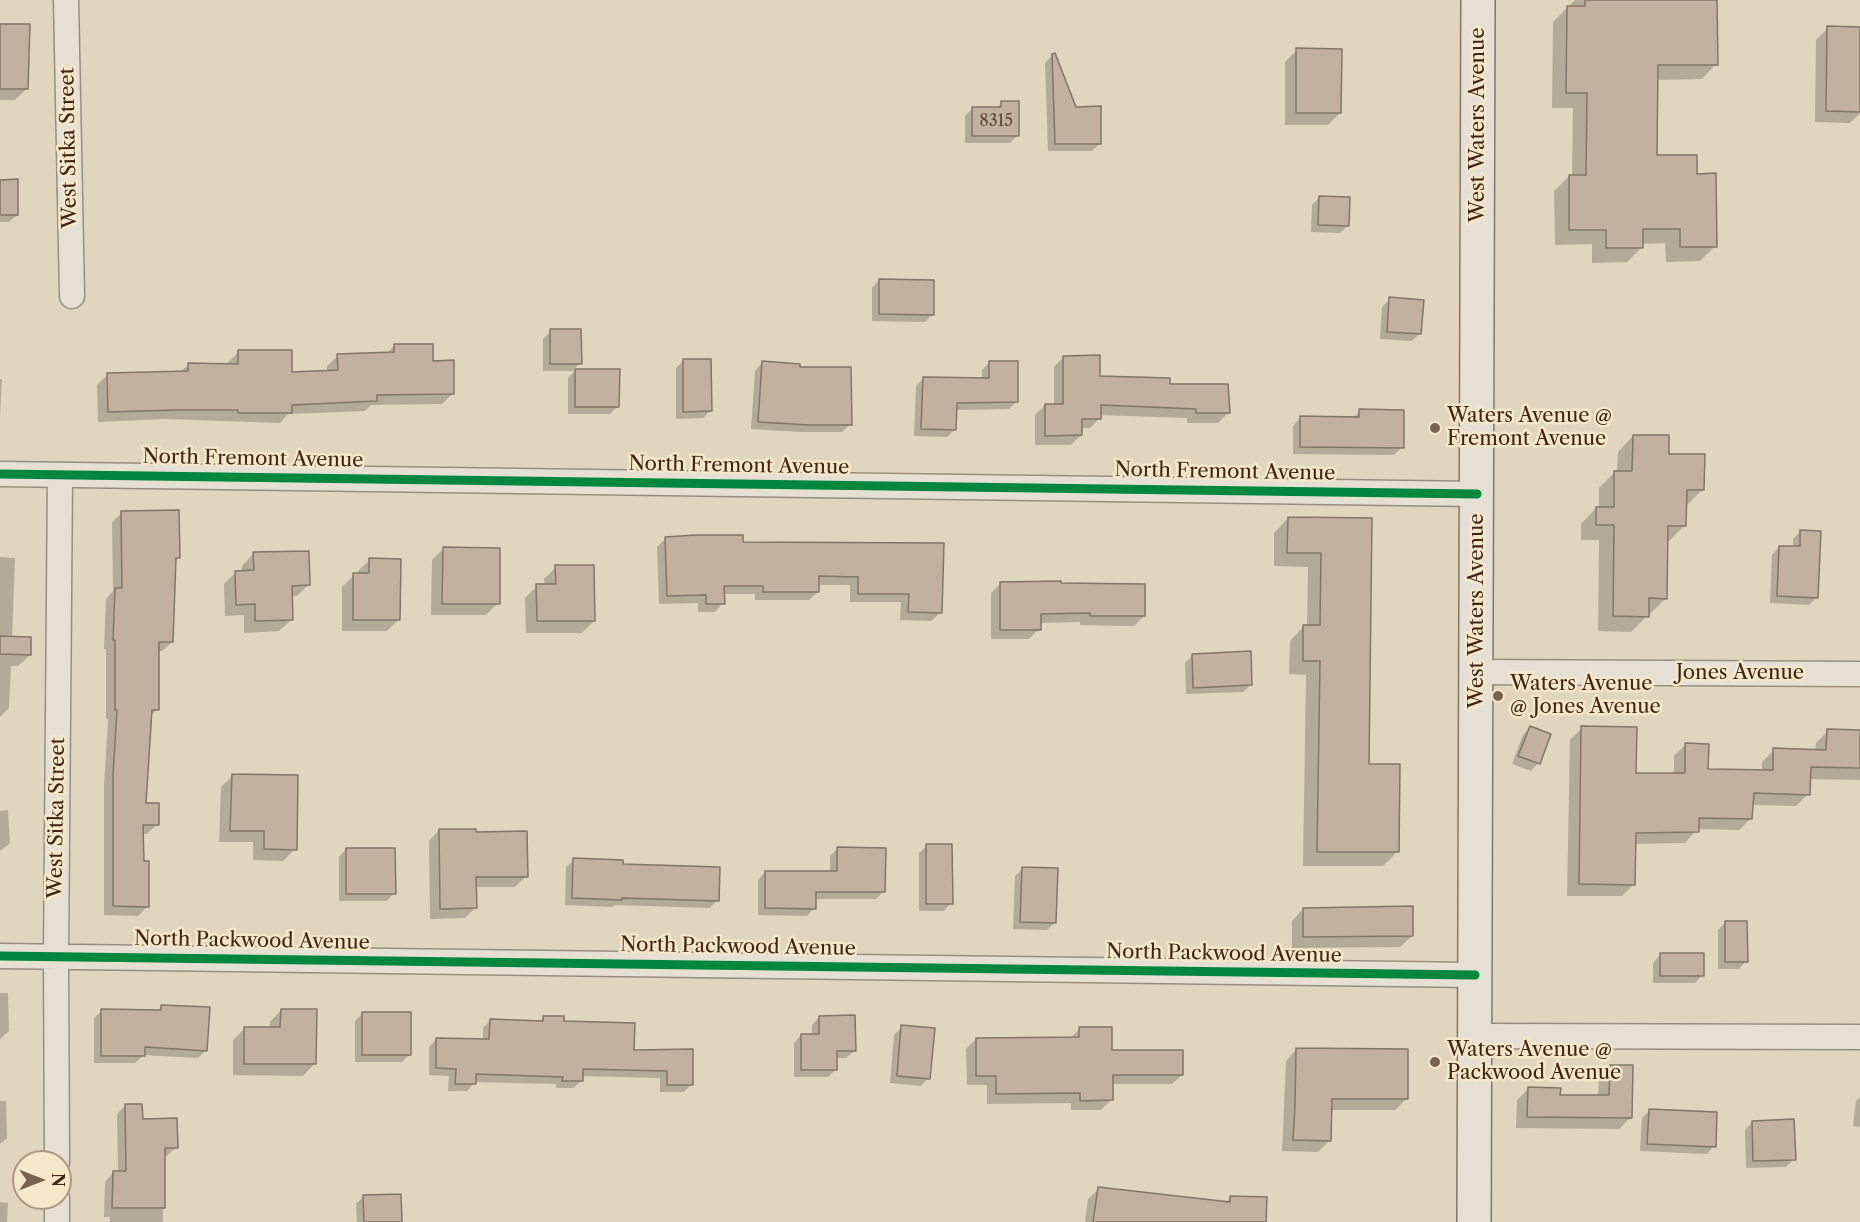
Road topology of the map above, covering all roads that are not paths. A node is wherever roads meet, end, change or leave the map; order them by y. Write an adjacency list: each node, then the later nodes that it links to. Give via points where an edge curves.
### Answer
1 (66, 0): 3 (street, West Sitka Street)
2 (1478, 0): 6 (main road, West Waters Avenue)
3 (72, 296)
4 (0, 474): 5 (street, North Fremont Avenue)
5 (60, 475): 6 (street, North Fremont Avenue); 10 (street, West Sitka Street)
6 (1477, 494): 7 (main road, West Waters Avenue)
7 (1477, 672): 8 (street, Jones Avenue); 11 (main road, West Waters Avenue)
8 (1860, 674)
9 (0, 956): 10 (street, North Packwood Avenue)
10 (56, 957): 11 (street, North Packwood Avenue); 14 (street, West Sitka Street)
11 (1475, 975): 12 (main road, West Waters Avenue)
12 (1475, 1036): 13 (street); 15 (main road, West Waters Avenue)
13 (1860, 1037)
14 (57, 1150)
15 (1474, 1222)

